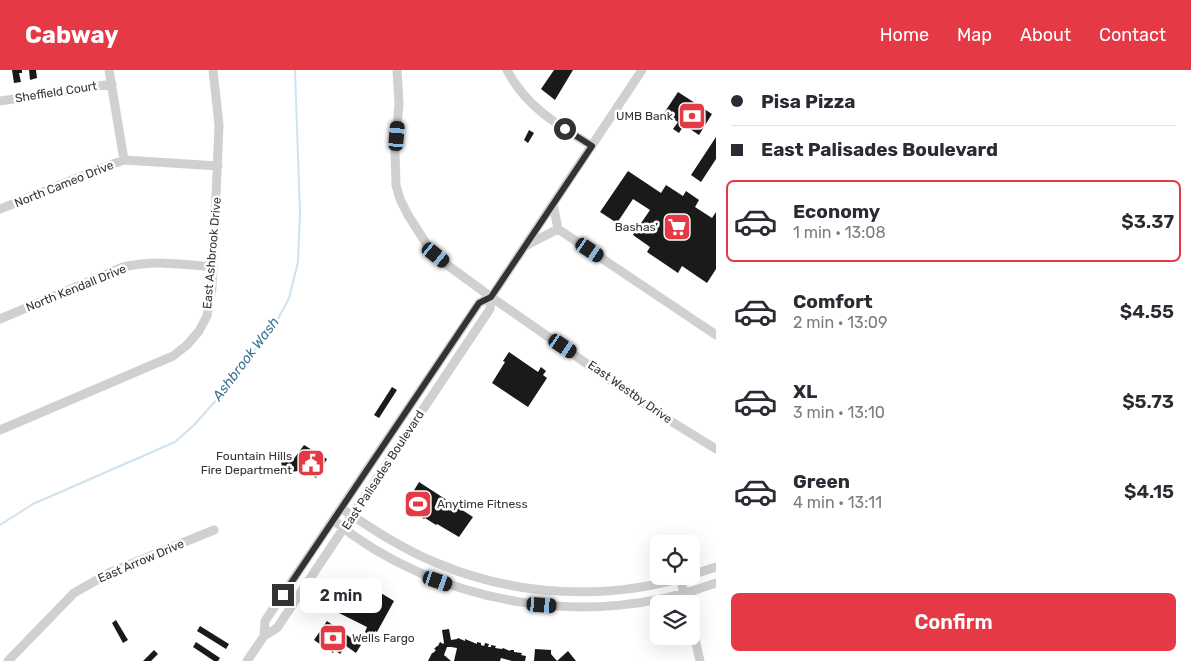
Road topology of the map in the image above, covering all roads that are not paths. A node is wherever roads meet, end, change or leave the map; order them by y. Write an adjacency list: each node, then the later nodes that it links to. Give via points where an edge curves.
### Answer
1 (110, 70): 6 (street)
2 (213, 70): 10 (street, East Ashbrook Drive, via 218,106)
3 (396, 70): 16 (street, East Westby Drive, via 399,104 395,153 400,199 436,255)
4 (507, 70): 8 (street, via 539,111)
5 (642, 70): 8 (street, East Palisades Boulevard)
6 (112, 84): 7 (street, Sheffield Court); 9 (street)
7 (0, 101)
8 (592, 146): 11 (street, East Palisades Boulevard)
9 (124, 160): 10 (street, North Cameo Drive); 12 (street, North Cameo Drive)
10 (218, 166): 15 (street, East Ashbrook Drive)
11 (553, 204): 13 (street); 14 (street, East Palisades Boulevard)
12 (0, 209)
13 (558, 229): 14 (street); 18 (street)
14 (524, 247): 16 (street, East Palisades Boulevard)
15 (213, 267): 17 (street, North Kendall Drive, via 163,262 133,265); 19 (street, East Ashbrook Drive, via 207,316 181,351)
16 (491, 297): 20 (street, East Westby Drive, via 656,412); 21 (street, East Palisades Boulevard, via 479,303); 22 (street, East Palisades Boulevard, via 490,310)
17 (0, 320)
18 (716, 335)
19 (0, 430)
20 (716, 449)
21 (340, 508): 22 (street); 23 (street, East Palisades Boulevard)
22 (352, 516): 24 (street, East Palisades Boulevard); 31 (street, via 403,547 454,570 510,585)
23 (333, 520): 24 (street); 34 (street, East Palisades Boulevard, via 265,621)
24 (344, 529): 33 (street, via 382,554 438,581 503,599); 34 (street, East Palisades Boulevard, via 277,628)
25 (214, 530): 36 (street, East Arrow Drive, via 111,572 74,593)
26 (716, 567): 27 (street)
27 (700, 573)
28 (716, 583): 30 (street)
29 (651, 585): 31 (street)
30 (683, 589): 32 (street); 33 (street, via 627,604)
31 (568, 591): 33 (street)
32 (685, 595)
33 (567, 607)
34 (264, 636): 37 (street, East Palisades Boulevard)
35 (696, 645): 38 (street)
36 (8, 661)
37 (247, 661)
38 (700, 661)

